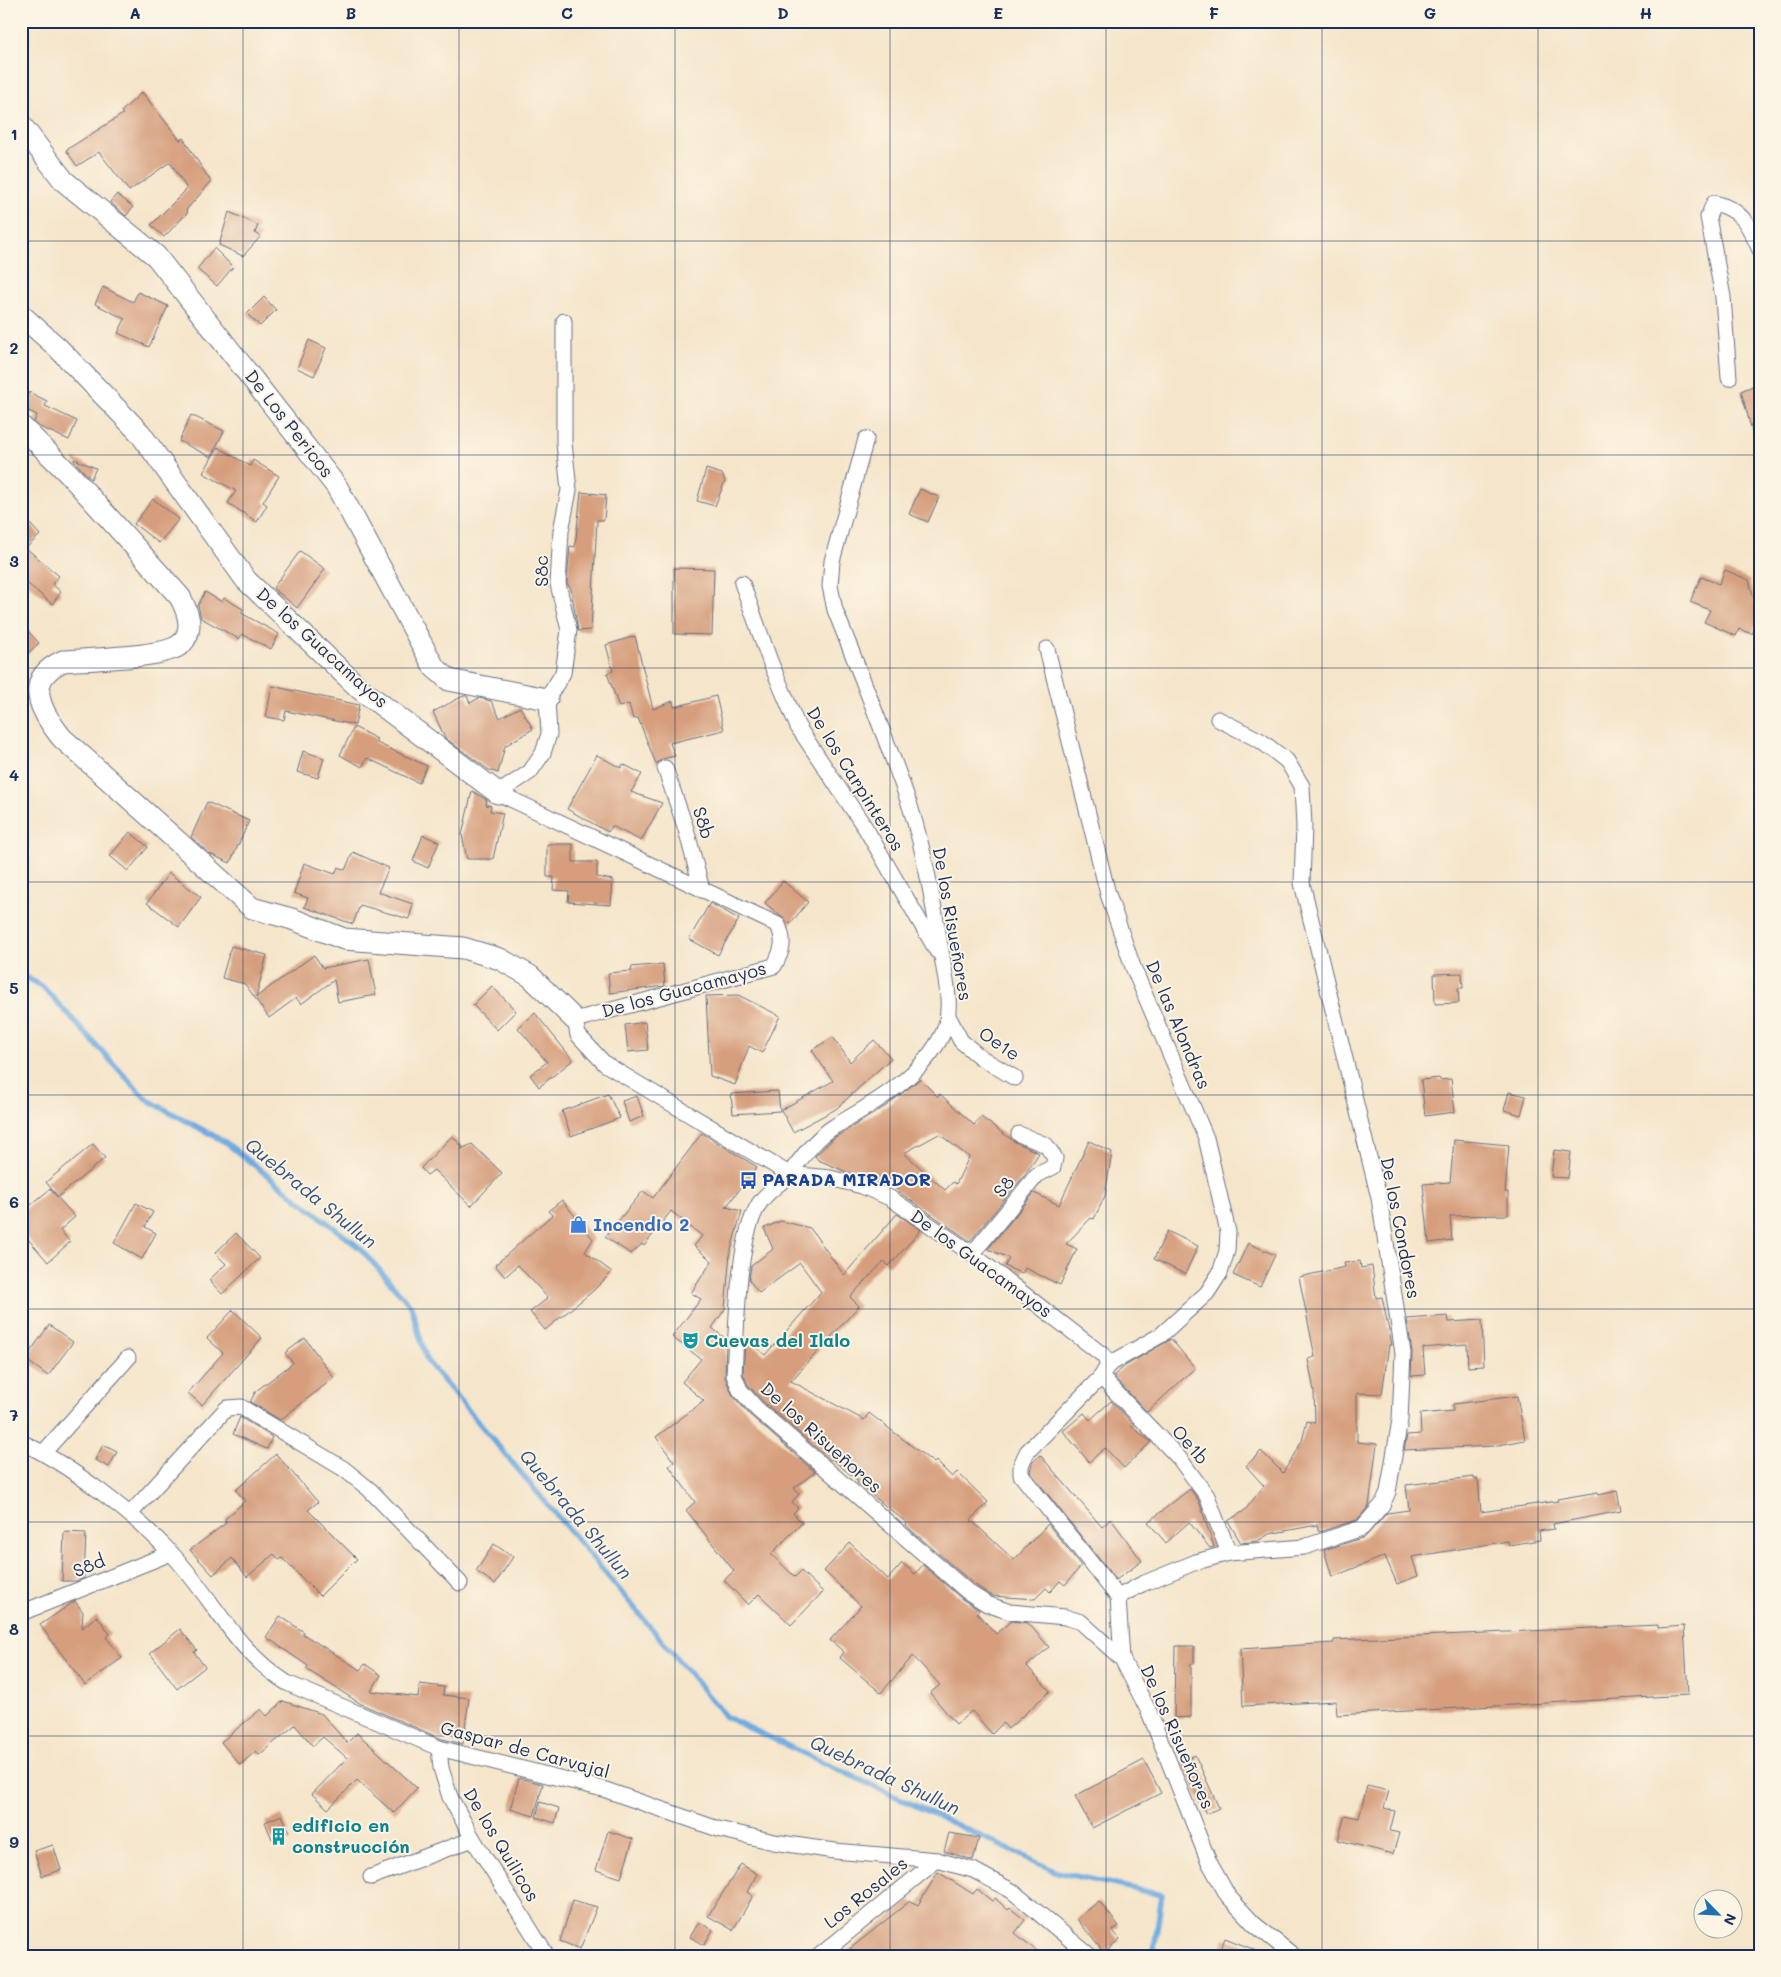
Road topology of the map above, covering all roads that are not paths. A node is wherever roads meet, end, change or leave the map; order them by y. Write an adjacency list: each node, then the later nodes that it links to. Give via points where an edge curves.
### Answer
1 (21, 126): 10 (street, De Los Pericos, via 64,181 156,256 337,486 434,667 449,680)
2 (1760, 250): 5 (street, via 1748,224 1731,207 1714,203 1708,217 1723,297)
3 (21, 315): 13 (street, De los Guacamayos, via 58,347 140,433 246,580 359,688)
4 (564, 321): 10 (street, S8c, via 564,443 569,490 561,531 558,584 569,630 563,673)
5 (1729, 378)
6 (21, 426): 17 (street, via 71,476 180,597 190,616 188,632 181,644 165,652 63,661 54,666 42,679 38,700 46,718 62,738 252,908 292,918 344,938 463,948 500,959 530,976)
7 (866, 439): 15 (street, De los Risueñores, via 832,561 830,586 835,610 910,807 930,884)
8 (742, 583): 15 (street, De los Carpinteros, via 798,727 866,829)
9 (1047, 649): 23 (street, De las Alondras, via 1108,894 1132,967 1206,1138 1228,1232 1227,1252 1220,1273 1207,1293 1161,1335)
10 (547, 698): 13 (street, via 549,734 543,753 530,772)
11 (1218, 719): 28 (street, De los Condores, via 1260,741 1287,761 1302,786 1302,883 1378,1198 1403,1353 1400,1420 1388,1492 1382,1505 1362,1528 1304,1547)
12 (665, 768): 14 (street, S8b)
13 (498, 793): 14 (street, De los Guacamayos)
14 (702, 890): 17 (street, De los Guacamayos, via 778,925 783,938 782,952 774,966)
15 (942, 959): 16 (street, De los Risueñores)
16 (948, 1016): 18 (street, Oe1e, via 961,1042); 20 (street, De los Risueñores, via 943,1034 925,1061 868,1108 833,1128 807,1149)
17 (575, 1020): 20 (street, De los Guacamayos, via 578,1035 605,1064)
18 (1015, 1078)
19 (1019, 1134): 21 (street, S8, via 1046,1145 1055,1158 1053,1167 1037,1175)
20 (789, 1174): 21 (street, De los Guacamayos, via 830,1178 862,1186 890,1198); 32 (street, De los Risueñores, via 759,1203 746,1234 734,1376 740,1390 757,1409 968,1592 987,1604 1010,1612 1066,1617 1081,1622)
21 (972, 1254): 23 (street, De los Guacamayos, via 1104,1356)
22 (128, 1358): 25 (street)
23 (1105, 1371): 28 (street, Oe1b, via 1207,1496); 30 (street, via 1027,1452 1021,1465 1021,1475)
24 (21, 1442): 25 (street, Gaspar de Carvajal)
25 (44, 1452): 26 (street, Gaspar de Carvajal)
26 (130, 1514): 27 (street, Gaspar de Carvajal); 29 (street, via 227,1408 241,1407 351,1474)
27 (171, 1553): 31 (street, S8d); 33 (street, Gaspar de Carvajal, via 246,1651 266,1670 286,1683)
28 (1229, 1553): 30 (street, De los Condores, via 1196,1562)
29 (460, 1583)
30 (1118, 1597): 32 (street)
31 (21, 1614)
32 (1122, 1659): 40 (street, De los Risueñores, via 1149,1712 1209,1862 1228,1896 1254,1924)
33 (439, 1748): 34 (street, De los Quilicos, via 446,1786); 35 (street, Gaspar de Carvajal, via 603,1789 718,1829 774,1842)
34 (473, 1839): 36 (street); 37 (street, De los Quilicos)
35 (937, 1860): 38 (street, Los Rosales); 39 (street, Gaspar de Carvajal, via 973,1870 1012,1890)
36 (371, 1877)
37 (547, 1956)
38 (819, 1956)
39 (1090, 1956)
40 (1294, 1956)

